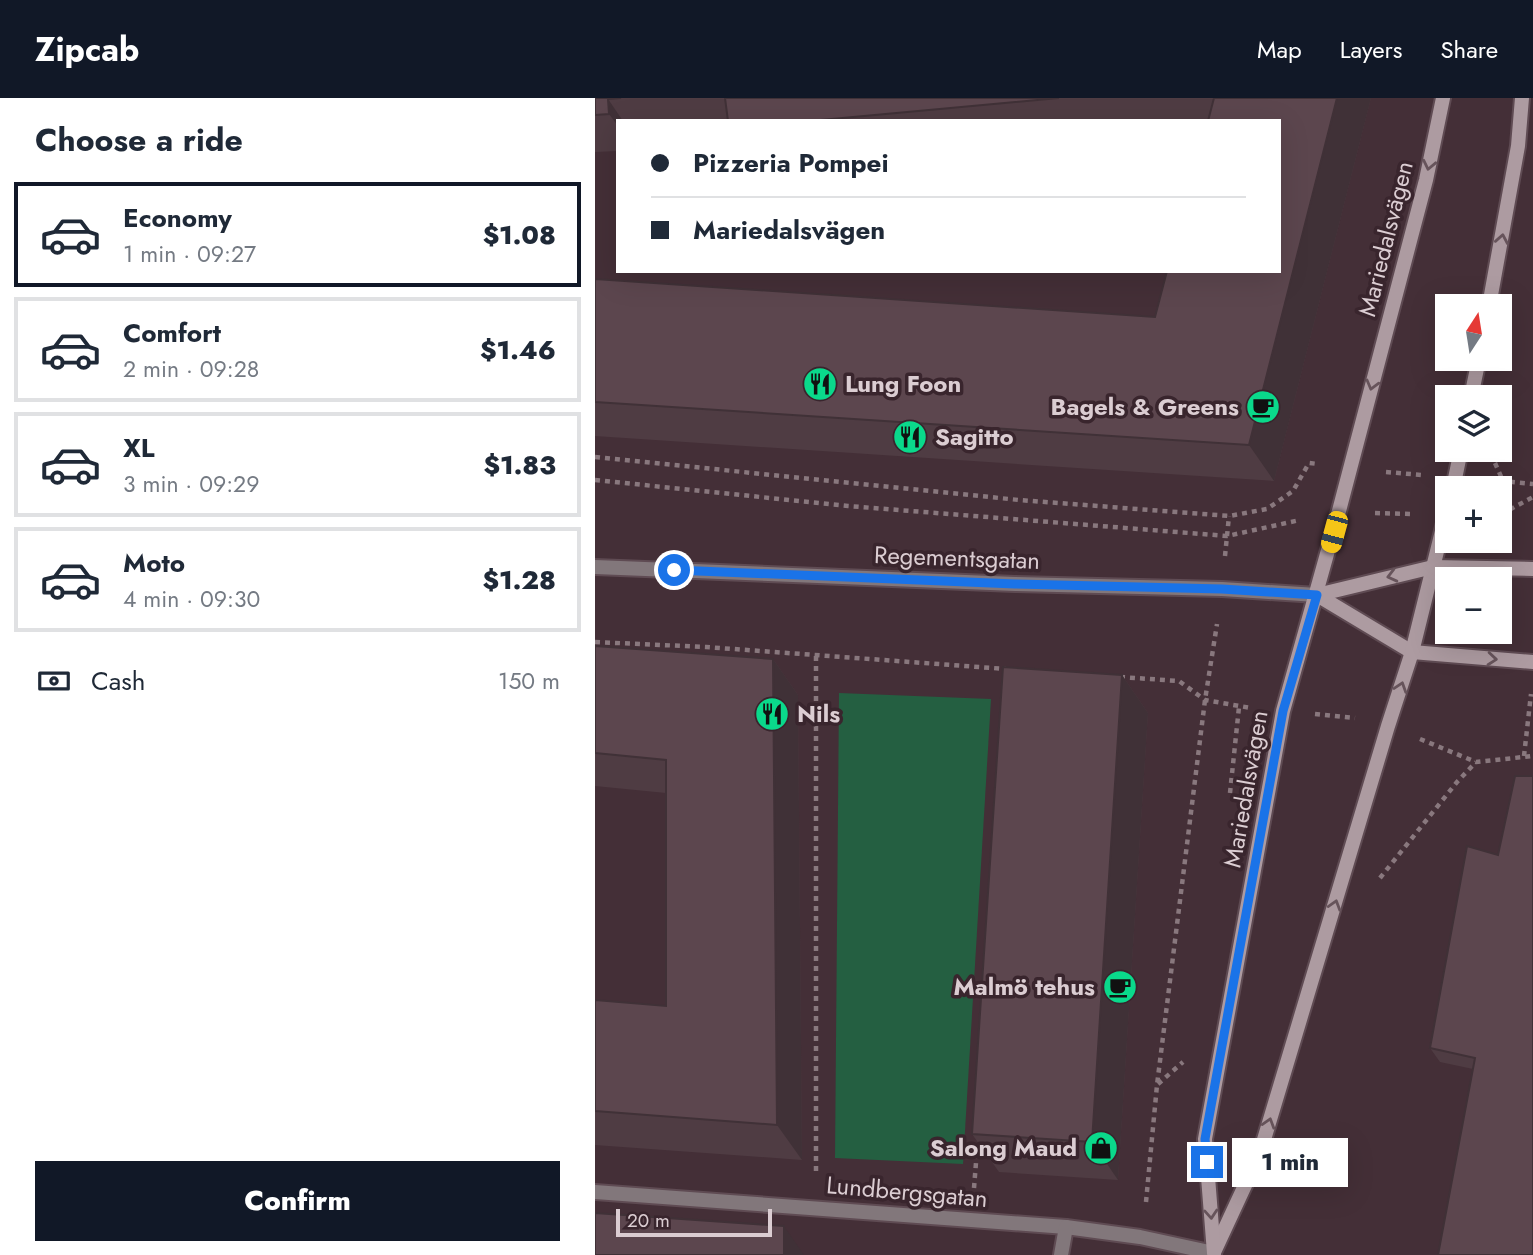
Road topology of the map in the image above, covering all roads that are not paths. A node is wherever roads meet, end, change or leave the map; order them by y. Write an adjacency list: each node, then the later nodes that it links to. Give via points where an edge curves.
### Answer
1 (1443, 98): 8 (main road, Mariedalsvägen, one-way to 8, via 1426,180)
2 (1522, 98): 3 (main road, one-way to 2, via 1518,146)
3 (1491, 294)
4 (1436, 553): 5 (main road)
5 (1433, 566): 7 (main road, Regementsgatan); 8 (main road, Regementsgatan, one-way to 8); 9 (main road)
6 (595, 567): 8 (street, Regementsgatan)
7 (1533, 569)
8 (1317, 595): 9 (main road, Regementsgatan); 13 (main road, Mariedalsvägen, one-way to 13, via 1283,711 1205,1139)
9 (1412, 652): 10 (main road, Regementsgatan, one-way to 10); 13 (main road, one-way to 9, via 1260,1153)
10 (1533, 662)
11 (595, 1192): 12 (street, Lundbergsgatan)
12 (1066, 1227): 13 (street, Lundbergsgatan); 14 (street)
13 (1214, 1254)
14 (1061, 1255)

